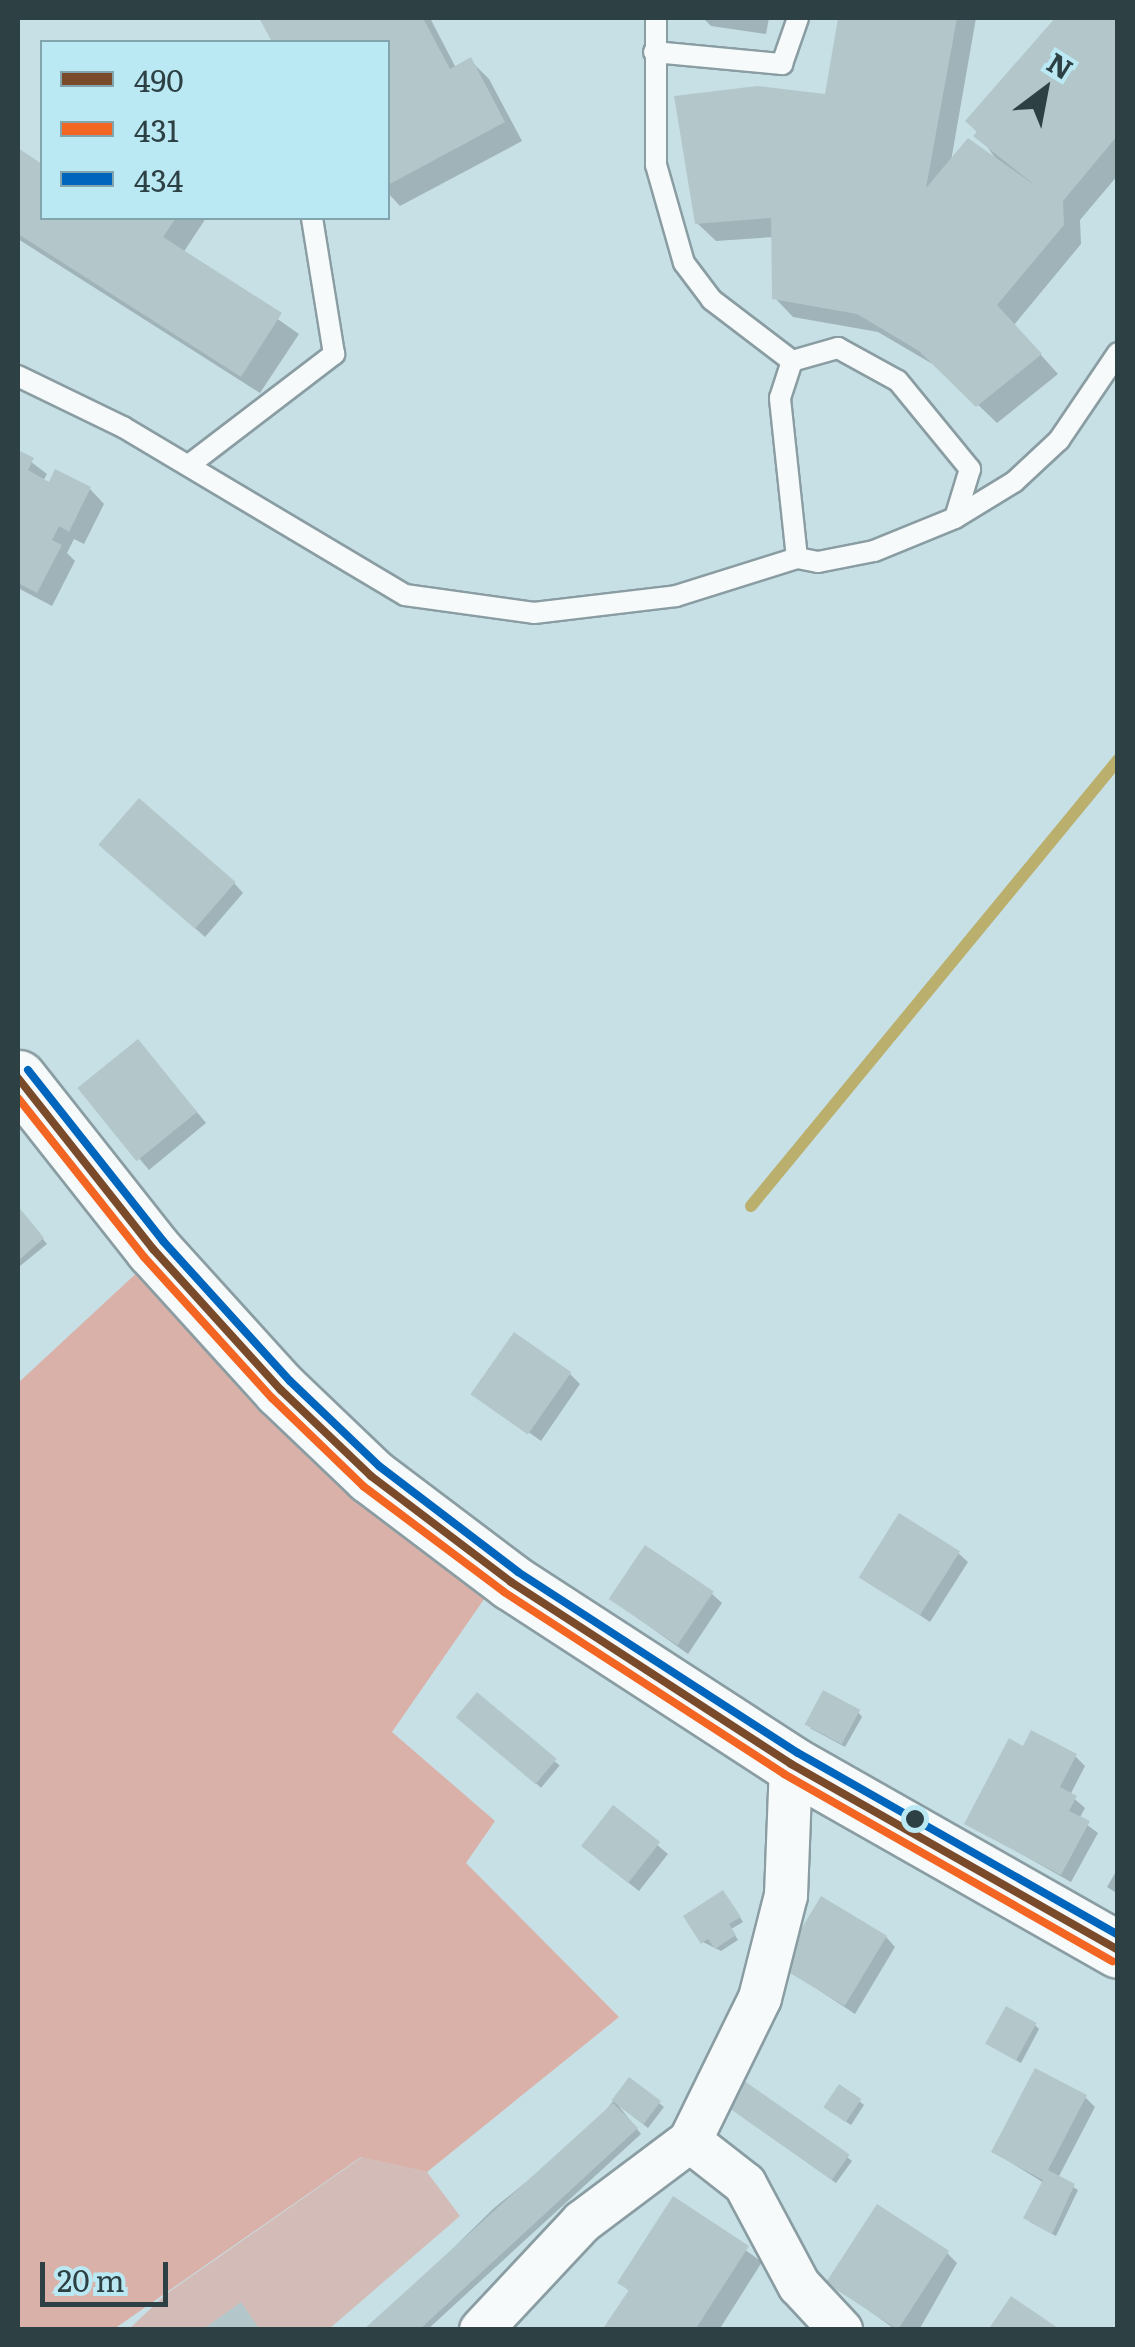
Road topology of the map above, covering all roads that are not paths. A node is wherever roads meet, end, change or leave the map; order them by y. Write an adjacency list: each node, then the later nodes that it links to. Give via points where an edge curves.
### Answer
1 (656, 18): 3 (lane)
2 (798, 18): 3 (lane, via 782,64)
3 (654, 52): 6 (lane, via 656,165 684,263 712,300)
4 (312, 220): 8 (lane, via 334,354)
5 (1118, 353): 9 (lane, via 1059,440 1014,482)
6 (792, 361): 9 (lane, via 838,348 898,381 970,469); 10 (lane, via 780,398)
7 (18, 376): 8 (lane)
8 (189, 466): 10 (lane, via 406,595 534,613 676,596)
9 (954, 518): 10 (lane, via 874,551 818,562)
10 (797, 558)
11 (18, 1078): 12 (main road, via 154,1249 281,1390 372,1476 511,1582)
12 (791, 1764): 13 (main road); 14 (street, via 786,1894 760,1998)
13 (1118, 1950)
14 (690, 2142): 15 (street, via 582,2222); 16 (street, via 745,2184 799,2285)
15 (481, 2330)
16 (841, 2330)

